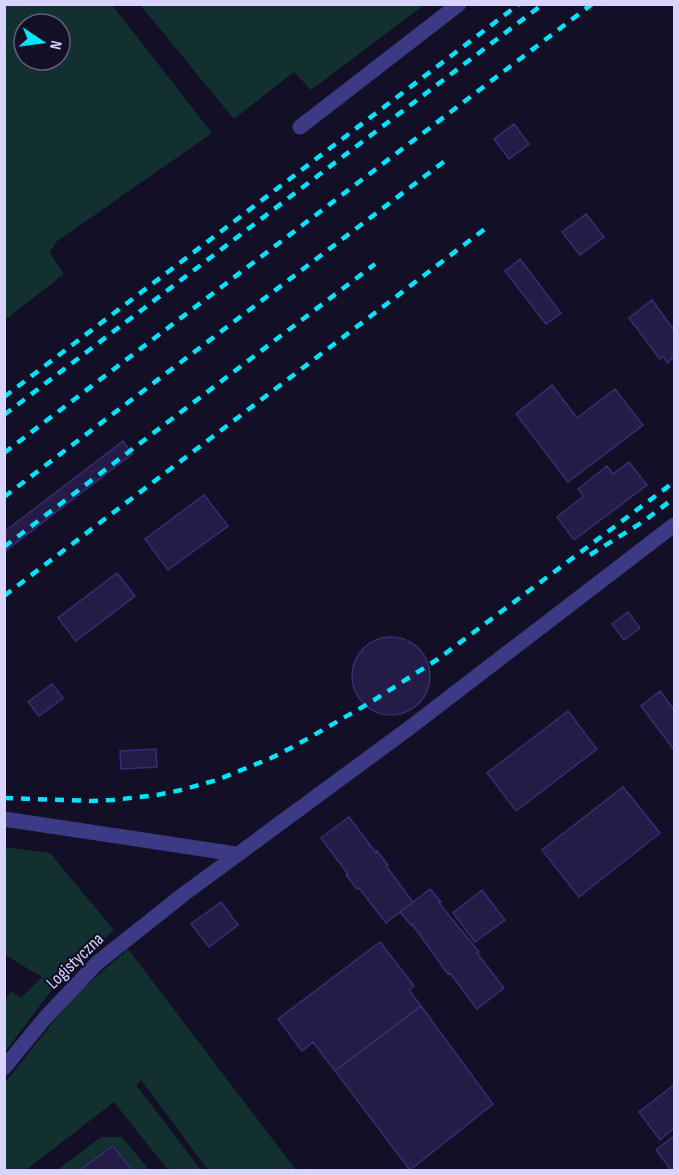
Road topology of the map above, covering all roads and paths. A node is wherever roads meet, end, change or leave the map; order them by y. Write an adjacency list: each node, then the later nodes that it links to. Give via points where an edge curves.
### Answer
1 (459, 4): 2 (street)
2 (300, 127)
3 (675, 525): 5 (street, Logistyczna, via 412,726)
4 (4, 819): 5 (street)
5 (236, 854): 6 (street, Logistyczna, via 97,963)
6 (4, 1068)

